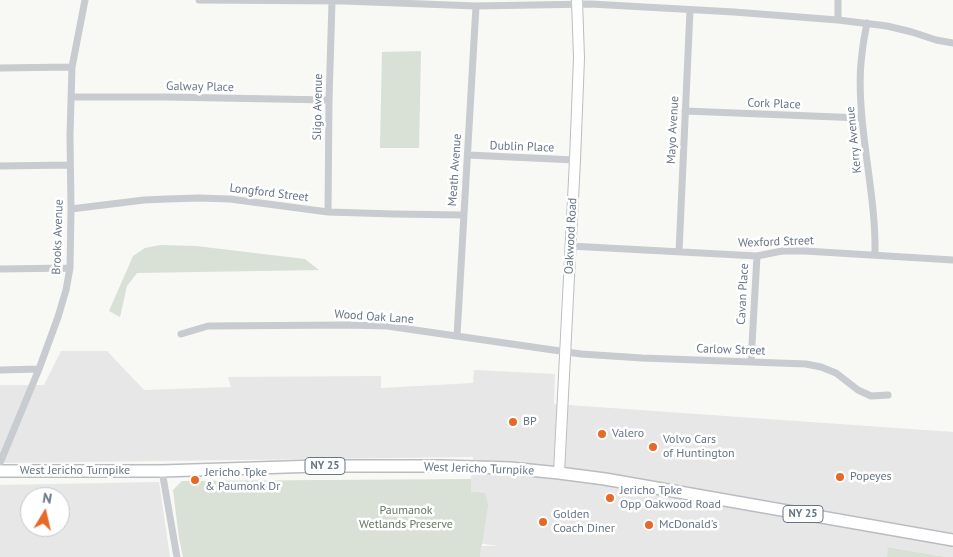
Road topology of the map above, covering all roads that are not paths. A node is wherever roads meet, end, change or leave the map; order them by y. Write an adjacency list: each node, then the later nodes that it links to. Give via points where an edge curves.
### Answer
1 (85, 0): 11 (street, Brooks Avenue)
2 (199, 0): 4 (street)
3 (838, 0): 8 (street)
4 (332, 2): 6 (street); 14 (street, Sligo Avenue)
5 (578, 2): 6 (street); 7 (street); 18 (main road, Oakwood Road)
6 (476, 6): 17 (street, Meath Avenue)
7 (690, 10): 8 (street); 15 (street, Mayo Avenue)
8 (838, 20): 9 (street)
9 (867, 23): 10 (street); 16 (street, Kerry Avenue, via 860,75)
10 (953, 43)
11 (72, 66): 12 (street); 13 (street, Brooks Avenue)
12 (0, 68)
13 (71, 98): 14 (street, Galway Place); 19 (street, Brooks Avenue)
14 (329, 100): 22 (street, Sligo Avenue)
15 (685, 111): 16 (street, Cork Place); 25 (street, Mayo Avenue)
16 (862, 118): 26 (street, Kerry Avenue, via 874,218)
17 (468, 155): 18 (street, Dublin Place); 23 (street, Meath Avenue)
18 (575, 160): 24 (main road, Oakwood Road)
19 (70, 164): 20 (street); 21 (street, Brooks Avenue)
20 (0, 166)
21 (71, 209): 22 (street, Longford Street, via 144,200 199,198); 29 (street, Brooks Avenue)
22 (328, 212): 23 (street, Longford Street)
23 (464, 215): 32 (street, Meath Avenue)
24 (570, 246): 25 (street, Wexford Street); 33 (main road, Oakwood Road)
25 (679, 252): 27 (street, Wexford Street)
26 (874, 255): 27 (street, Wexford Street, via 805,250); 28 (street, Wexford Street)
27 (757, 256): 34 (street, Cavan Place)
28 (953, 260)
29 (70, 268): 30 (street); 35 (street, Brooks Avenue, via 58,317)
30 (0, 269)
31 (181, 334): 32 (street, Wood Oak Lane, via 208,326 348,325 387,326)
32 (457, 336): 33 (street, Wood Oak Lane)
33 (566, 351): 34 (street, Carlow Street); 41 (main road, Oakwood Road)
34 (751, 362): 37 (street, Carlow Street, via 821,367 871,396)
35 (39, 369): 36 (street); 38 (street, Brooks Avenue)
36 (0, 370)
37 (888, 395)
38 (0, 463)
39 (162, 470): 40 (main road, West Jericho Turnpike / NY 25); 41 (main road, West Jericho Turnpike / NY 25, via 368,466 510,468); 43 (street)
40 (0, 471)
41 (559, 473): 42 (main road, West Jericho Turnpike / NY 25)
42 (953, 540)
43 (177, 557)

